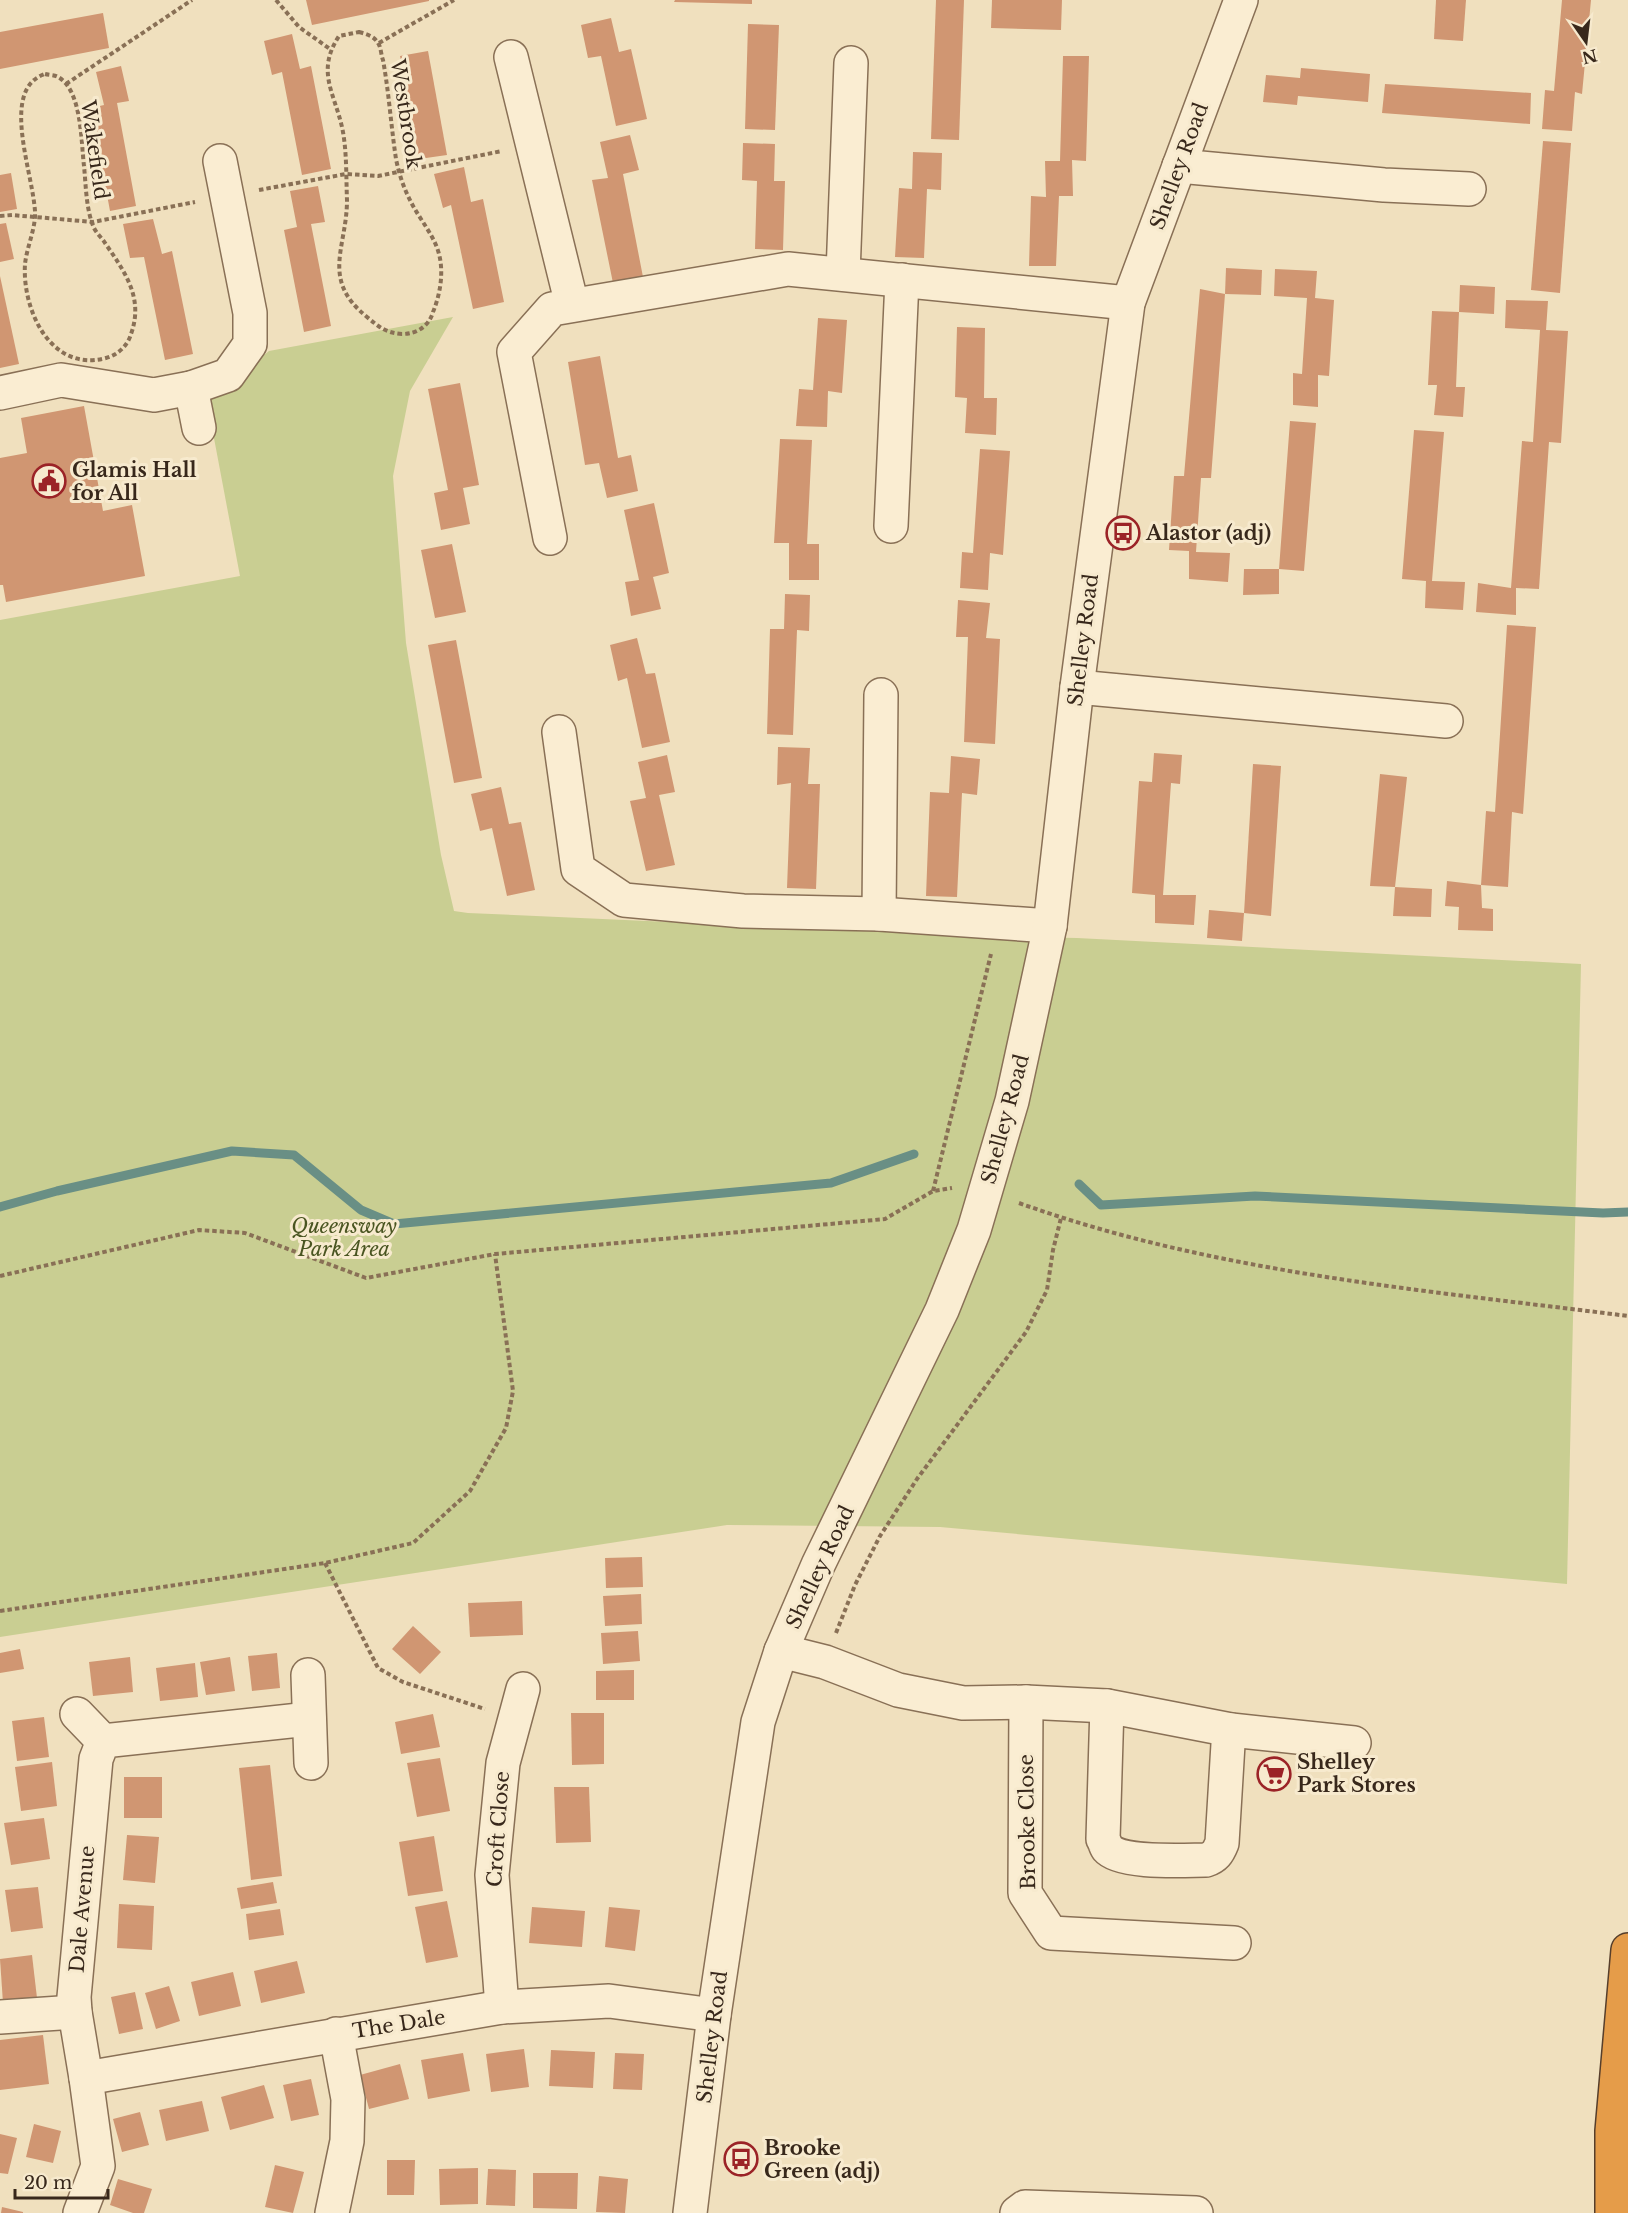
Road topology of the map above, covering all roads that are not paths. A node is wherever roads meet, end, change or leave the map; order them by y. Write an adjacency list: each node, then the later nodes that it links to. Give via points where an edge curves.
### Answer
1 (1240, 0): 5 (street, Shelley Road)
2 (511, 57): 10 (street)
3 (851, 63): 7 (street)
4 (220, 161): 11 (street, via 250,313 250,344 228,375)
5 (1179, 166): 6 (street); 9 (street, Shelley Road)
6 (1469, 189)
7 (843, 274): 8 (street); 10 (street, via 788,269)
8 (902, 280): 9 (street); 14 (street)
9 (1128, 303): 16 (street, Shelley Road)
10 (572, 306): 15 (street, via 552,309 514,352)
11 (191, 388): 12 (street, via 154,395 61,380); 13 (street)
12 (0, 393)
13 (199, 428)
14 (891, 526)
15 (550, 538)
16 (1077, 687): 18 (street); 21 (street, Shelley Road)
17 (881, 695): 20 (street)
18 (1446, 720)
19 (559, 732): 20 (street, via 578,868 624,900 743,911)
20 (879, 914): 21 (street)
21 (1050, 926): 22 (street, Shelley Road, via 1012,1101 974,1230 942,1310)
22 (781, 1651): 24 (street, via 825,1662 898,1690 963,1703); 37 (street, Shelley Road, via 758,1722)
23 (308, 1675): 28 (street)
24 (1026, 1702): 26 (street); 33 (street, Brooke Close, via 1025,1893 1052,1933)
25 (519, 1704): 35 (street, Croft Close, via 503,1763 492,1875)
26 (1107, 1706): 29 (street); 29 (street, via 1103,1839 1106,1848 1132,1858 1206,1860 1219,1851)
27 (77, 1714): 30 (street)
28 (309, 1719): 30 (street); 32 (street)
29 (1231, 1730): 31 (street)
30 (104, 1741): 36 (street, Dale Avenue, via 96,1759)
31 (1354, 1743)
32 (311, 1763)
33 (1234, 1943)
34 (1628, 1950): 46 (highway, via 1612,2131)
35 (502, 2007): 37 (street, The Dale, via 609,2001); 39 (street, The Dale)
36 (75, 2012): 38 (street); 40 (street, Dale Avenue)
37 (714, 2015): 44 (street, Shelley Road)
38 (0, 2016)
39 (336, 2034): 40 (street, The Dale); 41 (street, via 348,2099)
40 (86, 2078): 43 (street, Dale Avenue, via 98,2166)
41 (339, 2212)
42 (1197, 2212): 45 (street, via 1025,2206)
43 (80, 2213)
44 (690, 2213)
45 (1017, 2213)
46 (1612, 2213)

